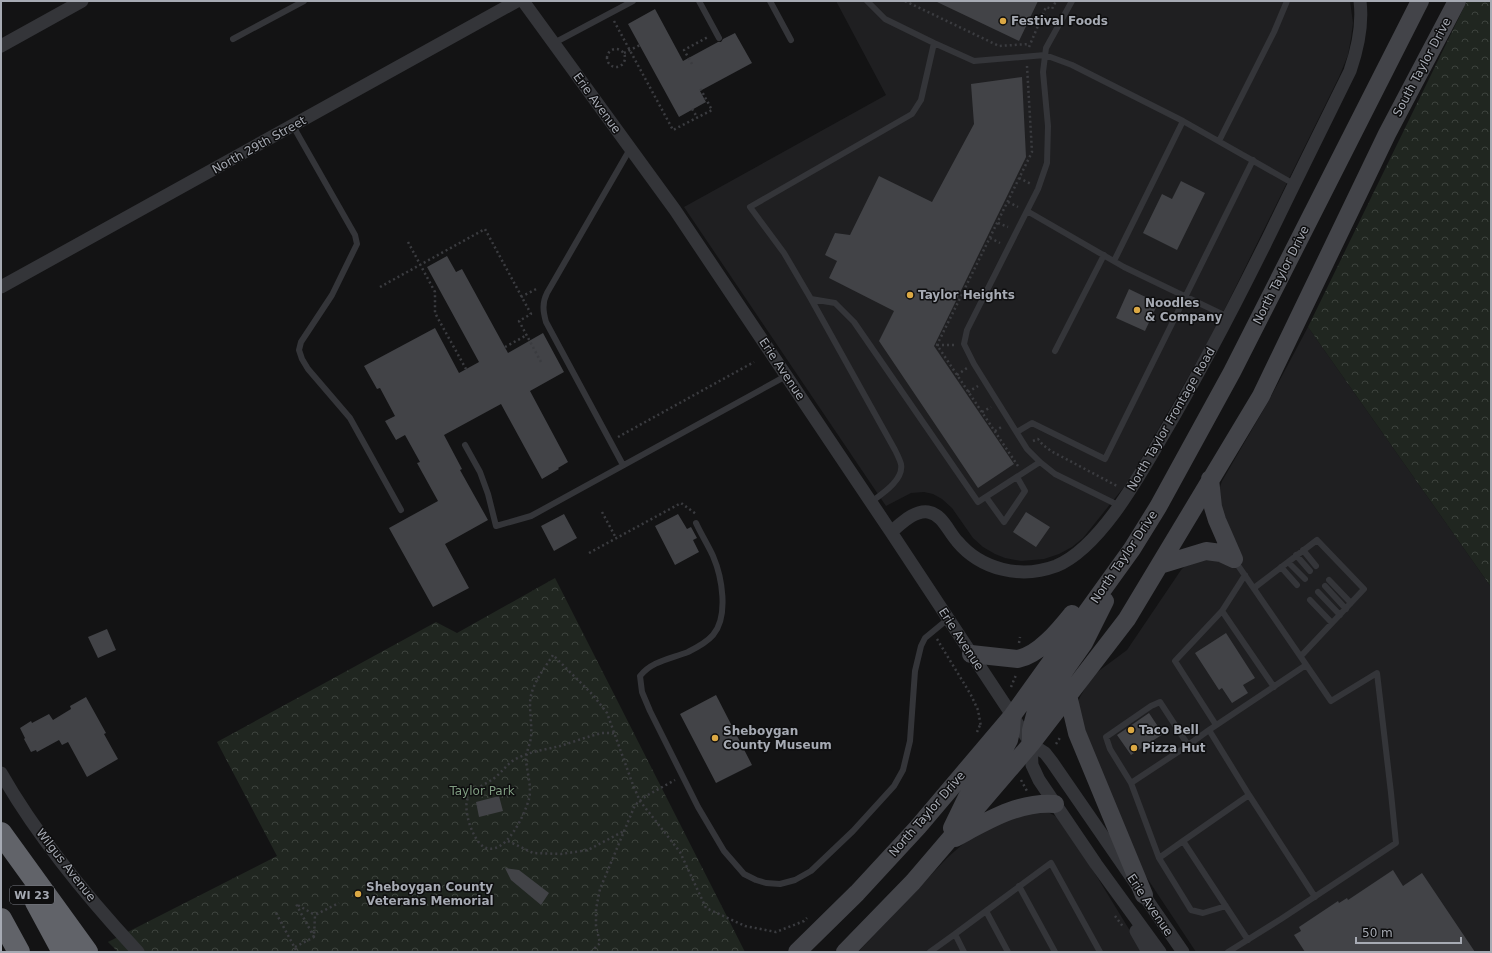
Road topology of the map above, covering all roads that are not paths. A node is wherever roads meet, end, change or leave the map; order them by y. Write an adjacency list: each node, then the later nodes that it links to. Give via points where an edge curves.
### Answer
1 (82, 1): 19 (street)
2 (304, 1): 15 (lane)
3 (517, 1): 22 (street, North 29th Street)
4 (523, 1): 17 (street, Erie Avenue)
5 (633, 1): 17 (lane)
6 (699, 1): 14 (lane)
7 (770, 1): 16 (lane)
8 (867, 1): 18 (lane, via 885,19)
9 (1072, 1): 20 (lane, via 1046,48)
10 (1287, 1): 23 (lane)
11 (1360, 1): 26 (street, North Taylor Frontage Road, via 1358,47 1347,77)
12 (1420, 1): 48 (main road, North Taylor Drive, via 1232,372)
13 (1457, 1): 41 (main road, South Taylor Drive, via 1387,134 1261,396)
14 (718, 35)
15 (233, 39)
16 (791, 40)
17 (554, 43): 24 (street, Erie Avenue)
18 (934, 43): 20 (lane, via 974,61); 32 (lane, via 921,100 912,114 750,207 784,253)
19 (1, 46)
20 (1045, 55): 21 (lane, via 1072,65); 27 (lane, via 1043,72 1048,126 1047,163)
21 (1183, 121): 23 (lane); 29 (lane)
22 (294, 126): 30 (street, North 29th Street); 45 (lane, via 355,235 357,244 332,295 301,342 299,350 308,369 350,418)
23 (1219, 141): 25 (lane)
24 (630, 149): 35 (street, Erie Avenue, via 675,210); 39 (lane, via 543,304 546,322)
25 (1253, 160): 26 (lane); 31 (lane)
26 (1294, 184): 33 (street, North Taylor Frontage Road)
27 (1027, 211): 28 (lane); 36 (lane, via 967,330 964,344)
28 (1104, 255): 29 (lane); 34 (lane)
29 (1114, 261): 31 (lane)
30 (1, 287)
31 (1185, 296): 33 (lane); 36 (lane, via 1105,459 1032,423)
32 (812, 299): 42 (lane, via 835,303 854,322 978,502); 43 (lane, via 901,465 900,475 892,485)
33 (1228, 317): 44 (street, North Taylor Frontage Road, via 1189,392)
34 (1055, 351)
35 (786, 376): 39 (lane); 43 (street, Erie Avenue)
36 (1017, 432): 38 (lane)
37 (465, 445): 39 (lane, via 480,472 496,526 531,516)
38 (1040, 462): 40 (lane); 44 (lane, via 1055,474)
39 (624, 465)
40 (1017, 477): 42 (lane); 42 (lane, via 1025,491 1004,522)
41 (1210, 479): 51 (main road, via 1216,520); 53 (main road)
42 (986, 497)
43 (871, 502): 47 (street, Erie Avenue)
44 (1120, 506): 47 (street, North Taylor Frontage Road, via 1092,540 1066,561 1040,571 1026,573 991,566 977,559 957,541 939,516 933,513 918,513)
45 (401, 510)
46 (696, 523): 69 (lane, via 713,556 718,574 723,596 719,622 713,635 704,642 646,668 640,676 642,692 682,776 724,851 744,874 756,880 780,884 795,880 811,871 853,831 894,786 903,770 910,741 915,671 920,646 925,638)
47 (891, 532): 69 (street, Erie Avenue)
48 (1132, 549): 71 (main road, via 1042,646 1018,659); 76 (main road, North Taylor Drive); 79 (main road, via 1084,643 1036,711 1031,730)
49 (1303, 550): 50 (lane); 54 (lane); 65 (lane, via 1317,540 1364,589)
50 (1296, 555): 52 (lane); 56 (lane)
51 (1234, 559): 53 (main road, via 1221,553 1206,551); 57 (lane)
52 (1288, 562): 55 (lane); 58 (lane)
53 (1160, 564): 75 (main road, via 1127,619)
54 (1316, 566)
55 (1281, 567): 60 (lane); 62 (lane)
56 (1310, 571)
57 (1245, 575): 62 (lane); 67 (lane)
58 (1305, 579)
59 (1329, 580): 65 (lane)
60 (1297, 585)
61 (1325, 586): 66 (lane)
62 (1254, 588): 72 (lane)
63 (1318, 592): 68 (lane)
64 (1310, 600): 70 (lane)
65 (1351, 603): 66 (lane)
66 (1346, 609): 68 (lane)
67 (1222, 611): 74 (lane); 77 (lane, via 1176,661)
68 (1340, 615): 70 (lane)
69 (948, 618): 71 (street, Erie Avenue)
70 (1332, 623): 72 (lane)
71 (971, 654): 76 (street, Erie Avenue)
72 (1300, 656): 73 (lane)
73 (1306, 665): 74 (lane); 93 (lane, via 1330,701 1377,673 1396,843)
74 (1274, 686): 77 (lane)
75 (1068, 695): 79 (main road); 92 (main road, via 1077,733)
76 (1012, 716): 79 (street, Erie Avenue); 88 (main road, via 1009,740 967,797); 103 (main road, North Taylor Drive, via 918,827 857,893)
77 (1216, 725): 78 (lane)
78 (1209, 730): 80 (lane); 83 (lane)
79 (1031, 744): 84 (street, Erie Avenue, via 1032,765); 88 (main road); 92 (street, Erie Avenue, via 1045,753 1052,762)
80 (1188, 745): 82 (lane); 82 (lane, via 1160,702 1151,706 1106,737 1110,749)
81 (1, 773): 102 (street, Wilgus Avenue, via 52,849)
82 (1131, 783): 89 (lane)
83 (1249, 795): 87 (lane); 93 (lane)
84 (1055, 804): 88 (main road, via 1028,805 1008,812); 90 (street, Erie Avenue)
85 (1, 833): 101 (highway)
86 (1, 838): 100 (highway, WI 23)
87 (1183, 841): 89 (lane); 94 (lane)
88 (946, 843): 104 (main road, via 913,882)
89 (1159, 858): 94 (lane, via 1191,910 1203,912)
90 (1096, 864): 110 (street); 111 (street, Erie Avenue)
91 (1019, 886): 95 (lane); 108 (lane); 109 (lane, via 1051,862)
92 (1144, 895): 112 (street, Erie Avenue)
93 (1315, 896): 98 (lane)
94 (1226, 906): 98 (lane)
95 (986, 911): 97 (lane); 107 (lane)
96 (1, 919): 99 (highway, WI 23)
97 (954, 934): 105 (lane); 106 (lane)
98 (1248, 940): 113 (lane)
99 (19, 952)
100 (63, 952)
101 (87, 952)
102 (138, 952)
103 (797, 952)
104 (845, 952)
105 (930, 952)
106 (964, 952)
107 (1008, 952)
108 (1055, 952)
109 (1100, 952)
110 (1148, 952)
111 (1160, 952)
112 (1183, 952)
113 (1228, 952)

